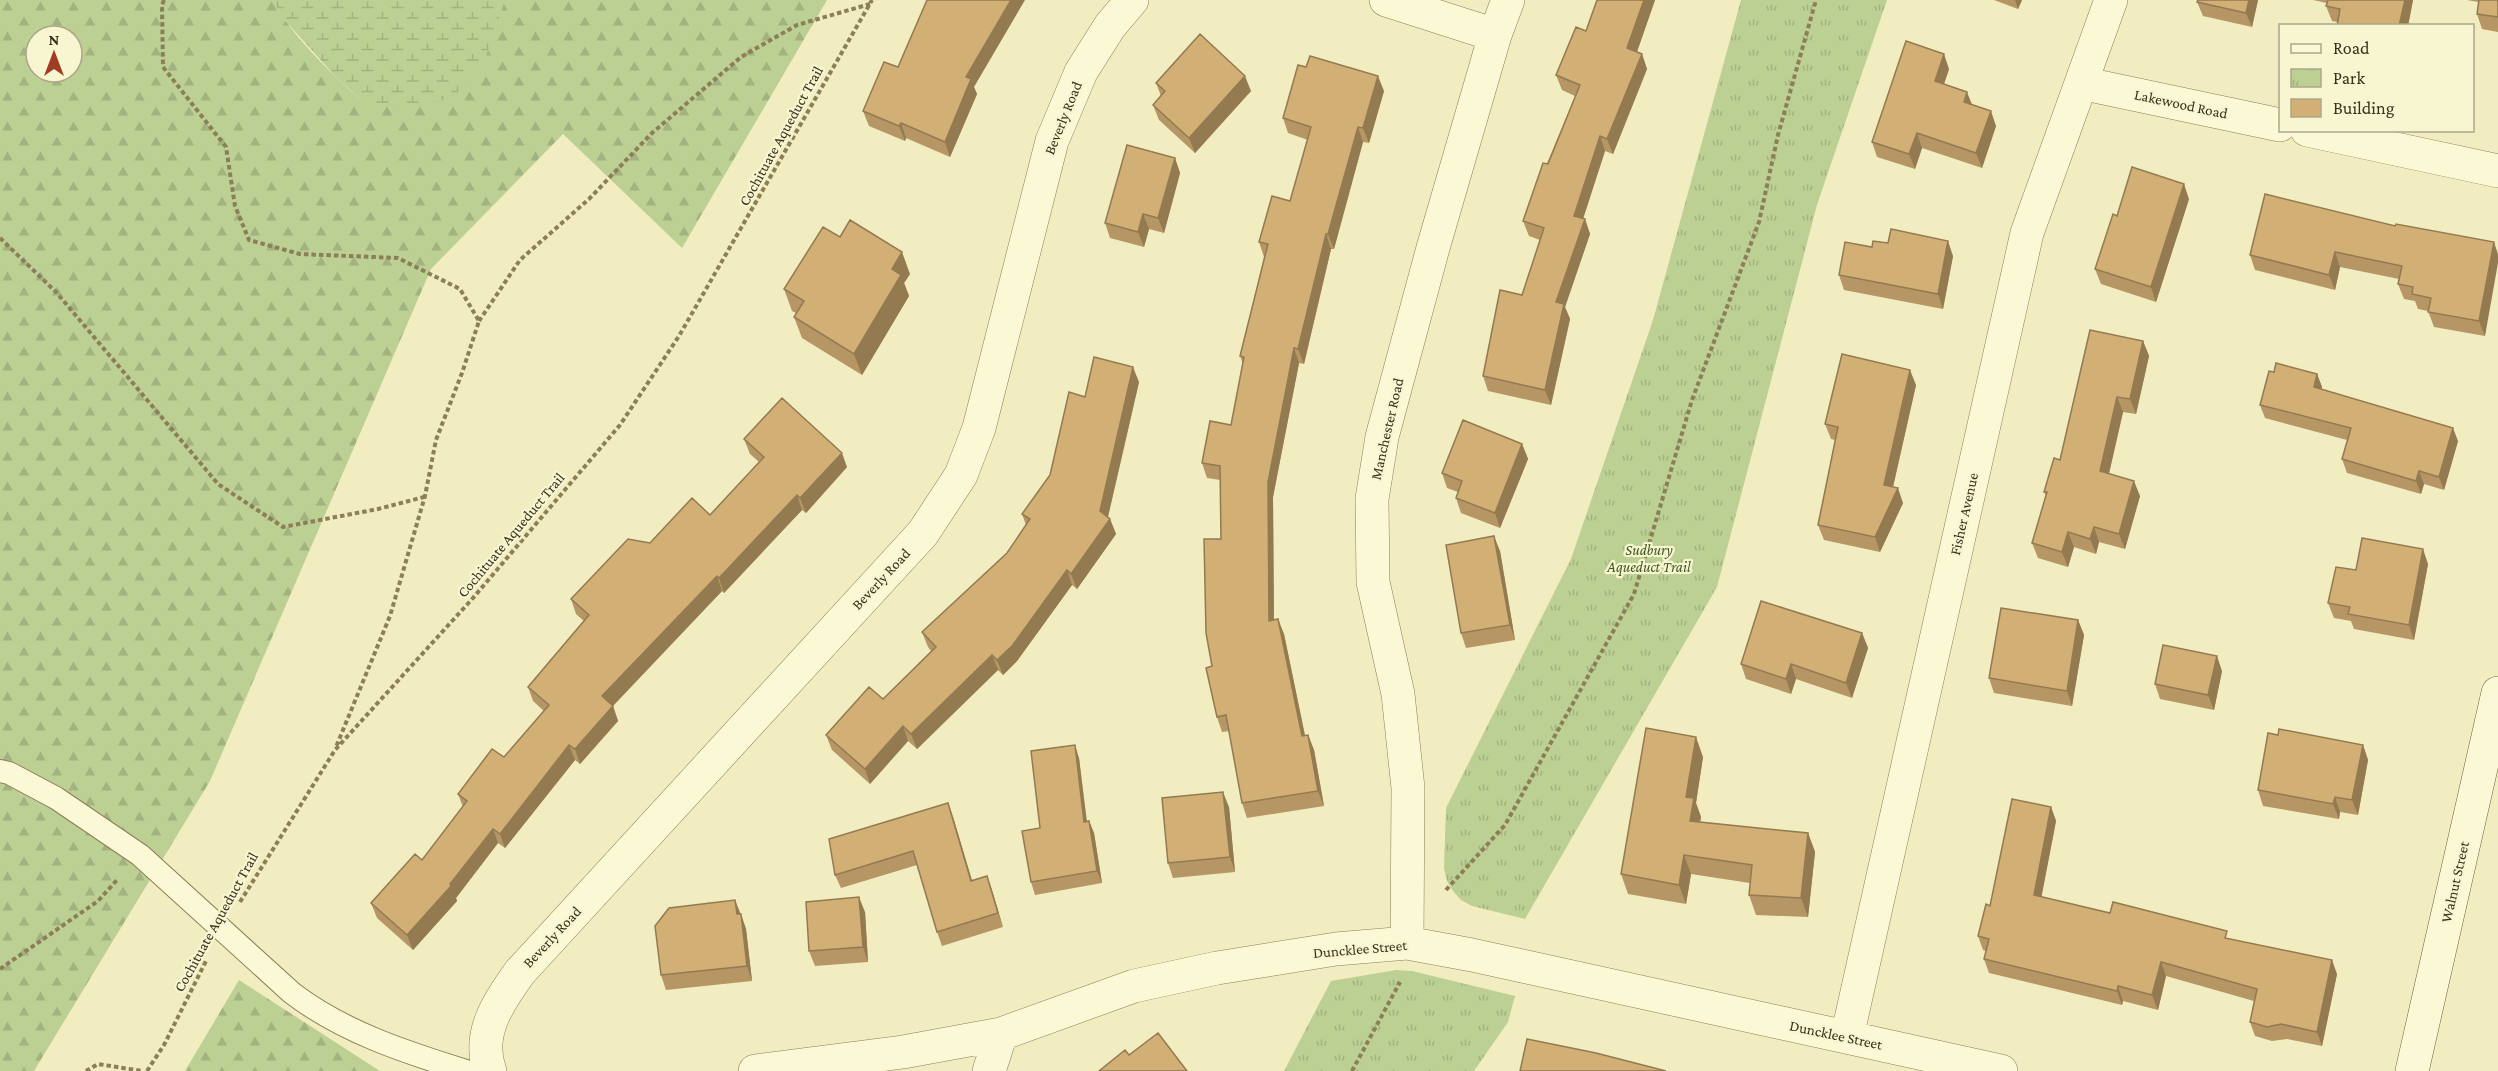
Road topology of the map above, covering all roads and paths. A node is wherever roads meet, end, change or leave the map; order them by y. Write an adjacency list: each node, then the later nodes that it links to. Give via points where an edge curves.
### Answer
1 (164, 0): 14 (path, via 163,67 226,147 236,206 249,240 300,254 398,258 460,289)
2 (1132, 0): 29 (street, Beverly Road, via 1081,72 1052,141 979,428 962,475 923,533 520,972 488,1028 485,1050)
3 (1386, 0): 8 (street)
4 (1508, 0): 8 (street, Manchester Road)
5 (1816, 0): 21 (path, via 1781,124 1759,222 1692,400 1634,594 1505,825 1434,904)
6 (2111, 0): 9 (street, Fisher Avenue)
7 (871, 2): 14 (path, via 797,25 741,57 652,134 589,199 520,260); 17 (path, Cochituate Aqueduct Trail, via 685,327 620,425 473,598)
8 (1495, 35): 21 (street, Manchester Road, via 1432,248 1382,437 1372,499 1373,582 1398,694 1408,788)
9 (2081, 83): 10 (street, Lakewood Road); 24 (street, Fisher Avenue, via 2028,234)
10 (2279, 125)
11 (2316, 132): 12 (street)
12 (2498, 171)
13 (0, 238): 15 (path, via 56,292 218,484 283,527 378,510)
14 (479, 321): 15 (path, via 436,440)
15 (425, 496): 17 (path, via 390,616)
16 (2498, 693): 34 (street, Walnut Street)
17 (335, 750): 20 (path, Cochituate Aqueduct Trail)
18 (0, 771): 19 (lane, via 56,798)
19 (140, 855): 20 (lane); 22 (path, via 98,901)
20 (223, 930): 27 (path, Cochituate Aqueduct Trail); 28 (lane, via 315,1010 377,1041)
21 (1413, 944): 23 (street, Duncklee Street, via 1325,951 1134,986); 24 (street, Duncklee Street); 32 (path)
22 (0, 969)
23 (1001, 1034): 30 (street, Duncklee Street, via 903,1052); 31 (street)
24 (1847, 1037): 33 (street, Duncklee Street)
25 (86, 1071): 26 (path, via 98,1064)
26 (142, 1071)
27 (147, 1071)
28 (466, 1071)
29 (490, 1071)
30 (755, 1071)
31 (989, 1071)
32 (1352, 1071)
33 (2001, 1071)
34 (2412, 1071)

